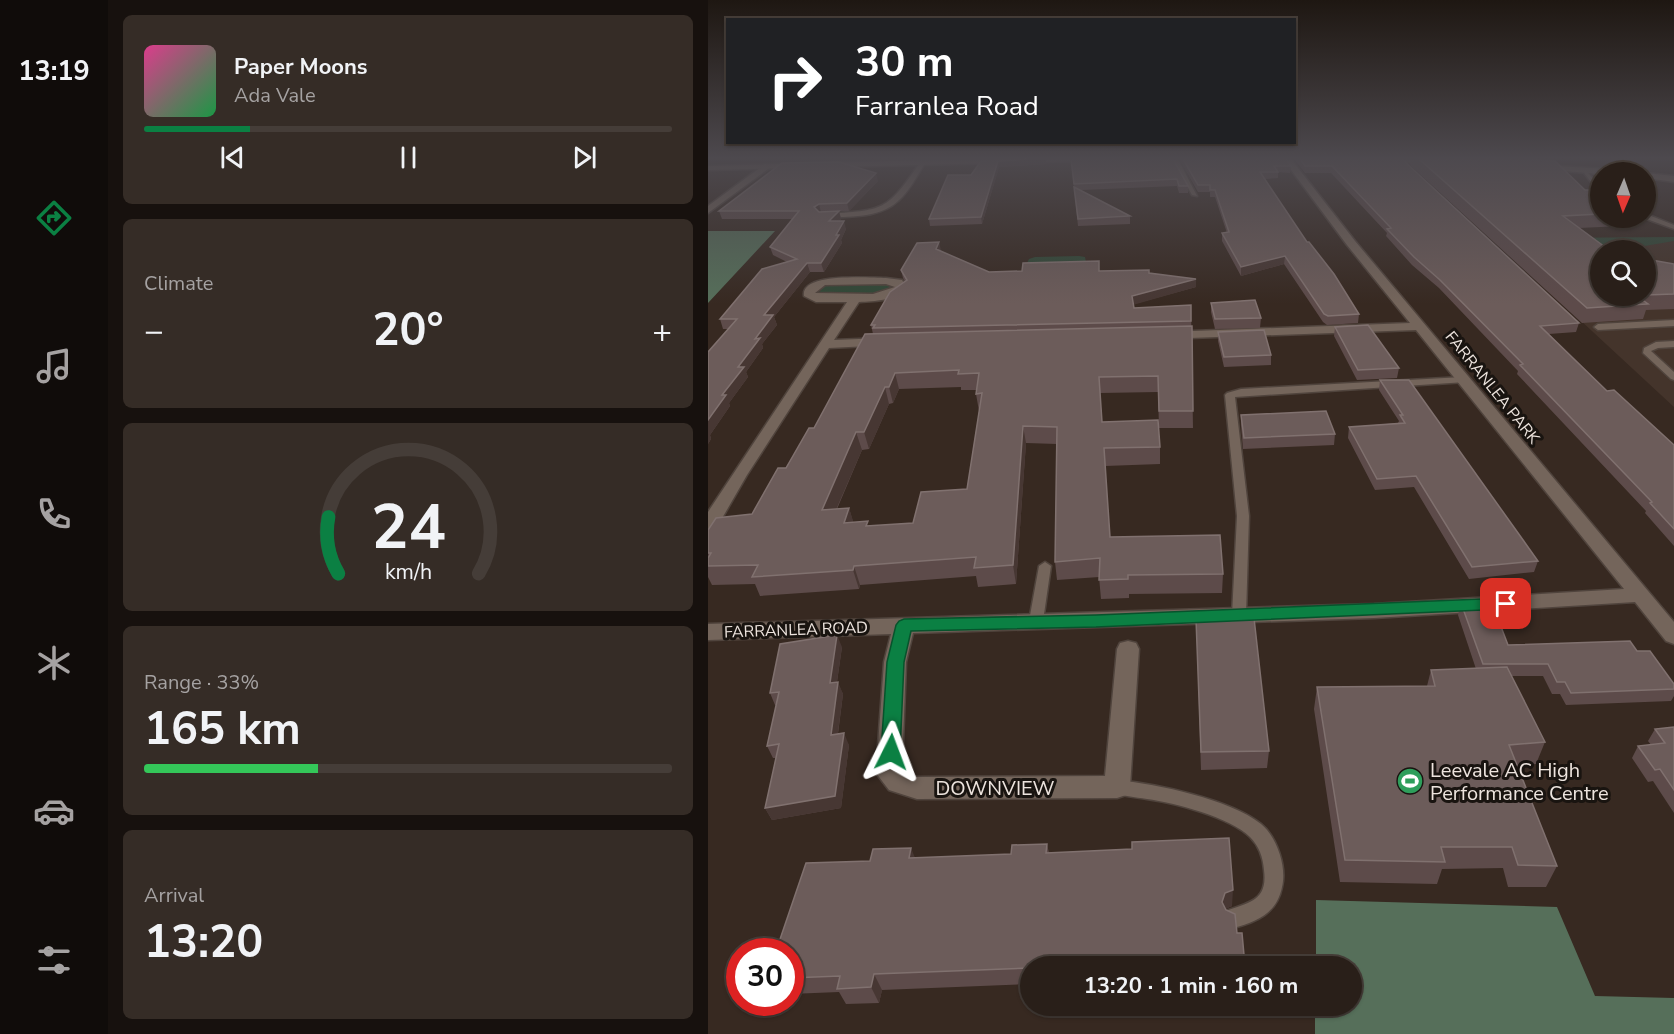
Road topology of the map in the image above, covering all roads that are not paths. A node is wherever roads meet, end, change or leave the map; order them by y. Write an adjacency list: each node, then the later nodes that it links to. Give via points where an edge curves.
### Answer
1 (885, 207): 3 (lane)
2 (1325, 207): 8 (street, FARRANLEA PARK)
3 (821, 216)
4 (1656, 220): 5 (lane)
5 (1674, 227)
6 (856, 297): 6 (street, via 816,298 808,294 823,282 886,280 901,284 899,290 890,294); 12 (street)
7 (1674, 323): 9 (lane)
8 (1420, 326): 10 (street); 15 (street, FARRANLEA PARK)
9 (1598, 327)
10 (1156, 336)
11 (904, 342): 12 (street)
12 (825, 344): 16 (street)
13 (1674, 344): 14 (lane, via 1649,347 1647,353)
14 (1674, 377)
15 (1463, 380): 18 (street, FARRANLEA PARK); 19 (lane, via 1230,395 1243,516)
16 (708, 527)
17 (1045, 566): 20 (lane)
18 (1640, 595): 19 (street, FARRANLEA ROAD); 23 (street, FARRANLEA PARK)
19 (1239, 615): 20 (street, FARRANLEA ROAD)
20 (1036, 621): 21 (street, FARRANLEA ROAD)
21 (904, 625): 22 (street, FARRANLEA ROAD); 25 (street, DOWNVIEW, via 895,669 889,773 895,781 917,788)
22 (708, 632)
23 (1674, 636)
24 (1128, 649): 25 (street)
25 (1116, 787): 26 (lane, via 1174,796 1254,829 1271,857 1272,892 1254,913)
26 (1233, 918)

